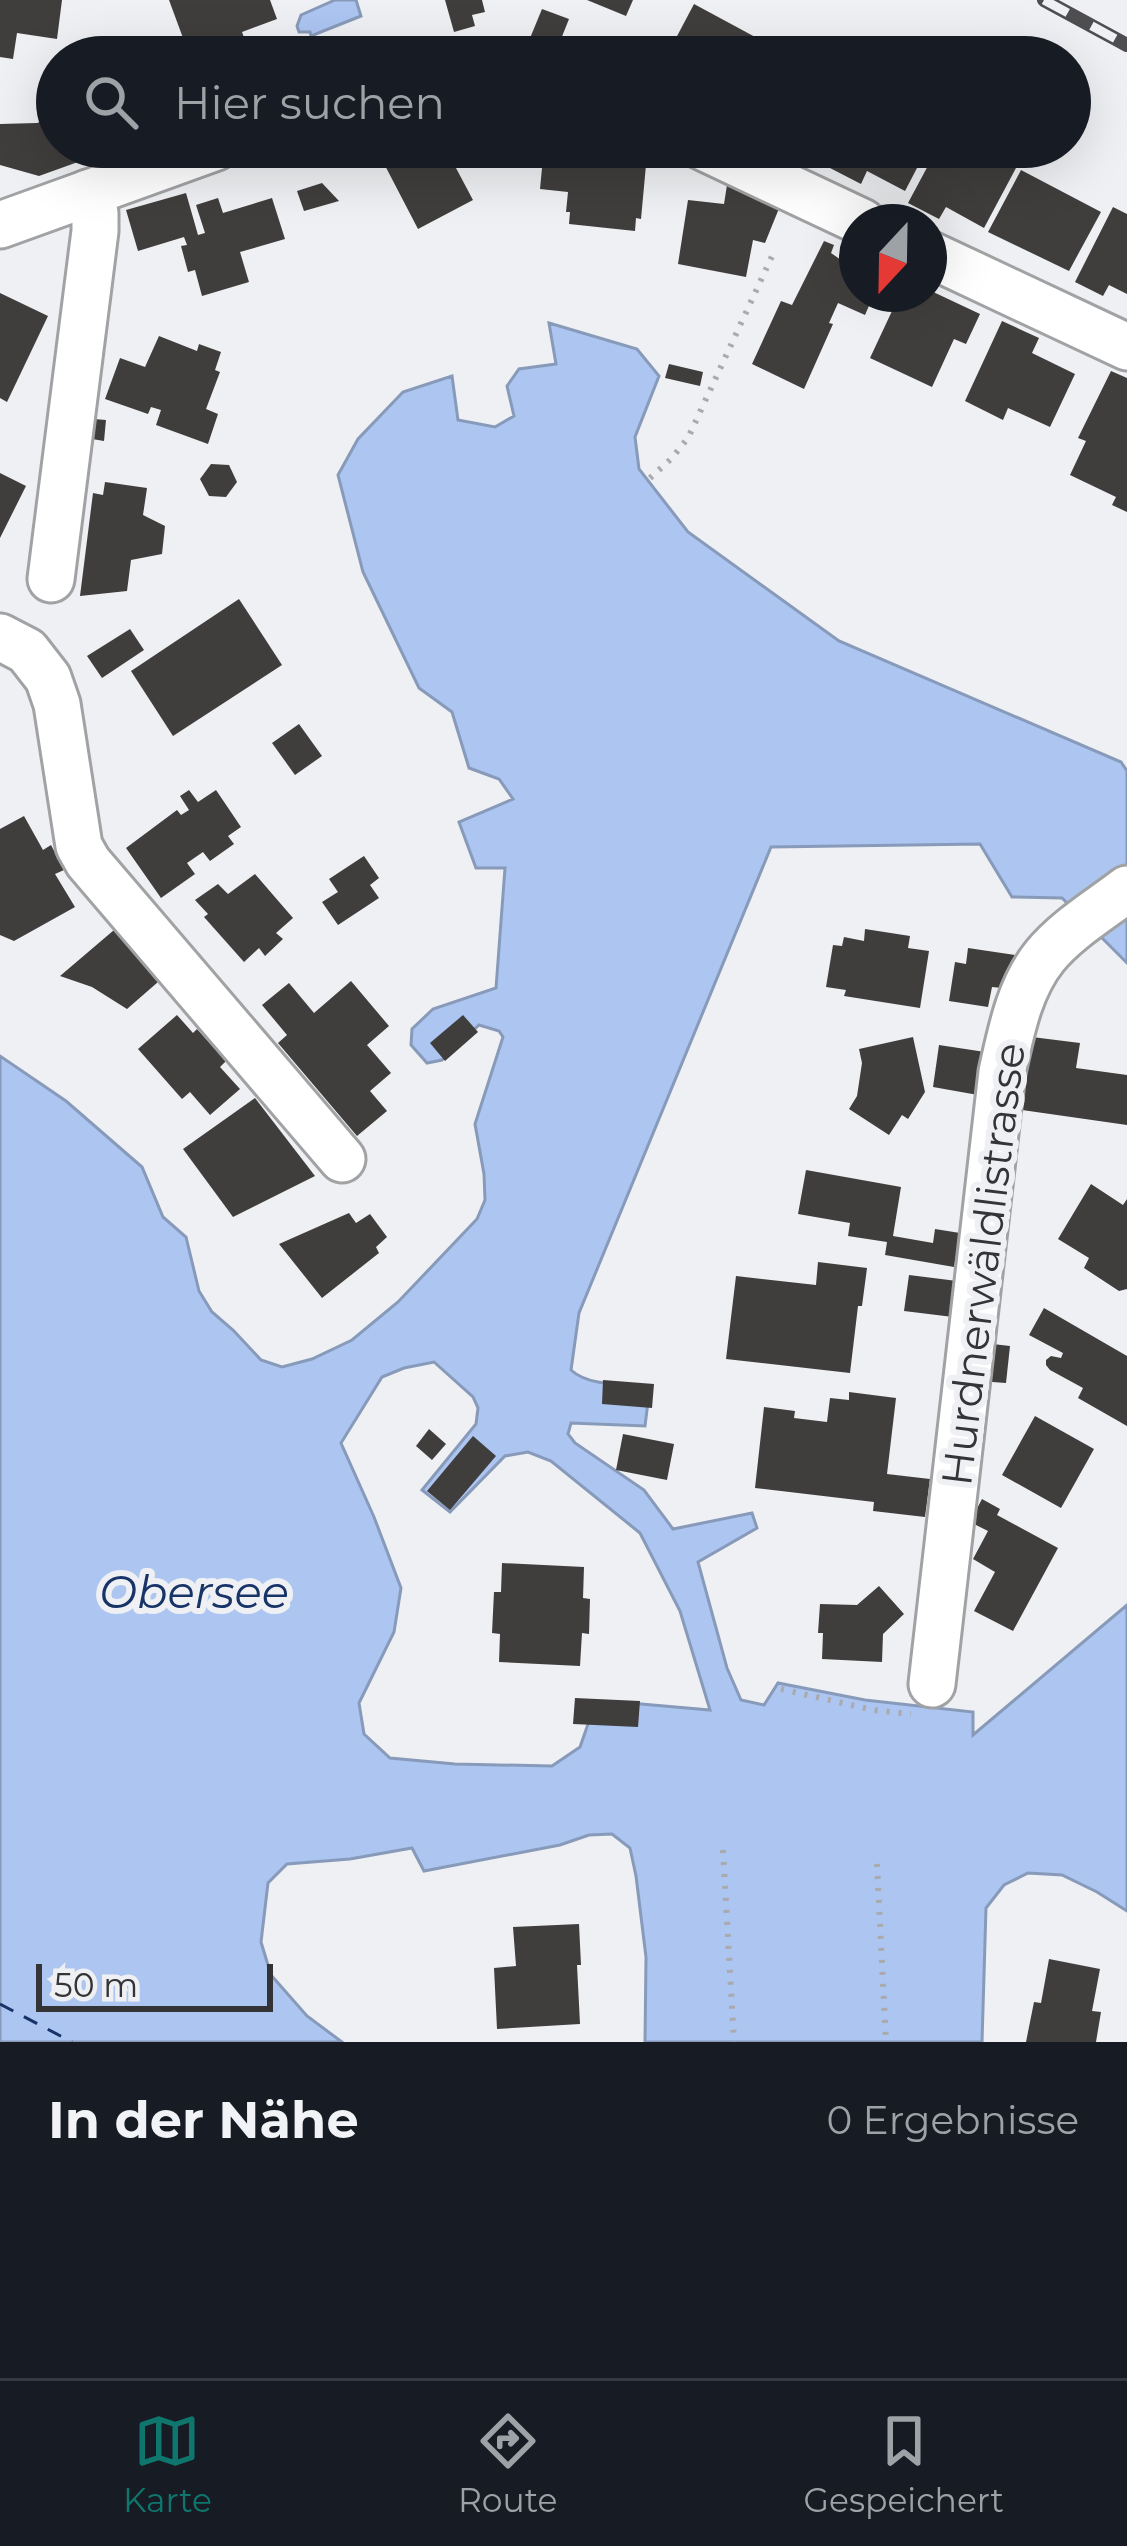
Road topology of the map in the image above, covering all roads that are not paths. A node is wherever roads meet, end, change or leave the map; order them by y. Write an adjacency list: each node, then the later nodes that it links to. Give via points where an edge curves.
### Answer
1 (158, 168): 3 (street)
2 (748, 168): 4 (street)
3 (88, 193): 5 (street); 8 (street, via 95,231)
4 (839, 211)
5 (0, 225)
6 (947, 262): 7 (street)
7 (1127, 347)
8 (51, 579)
9 (0, 637): 11 (street, via 27,651 48,678 88,862)
10 (1127, 889): 12 (street, Hurdnerwäldlistrasse, via 1047,953 1013,1024)
11 (342, 1160)
12 (925, 1700)

